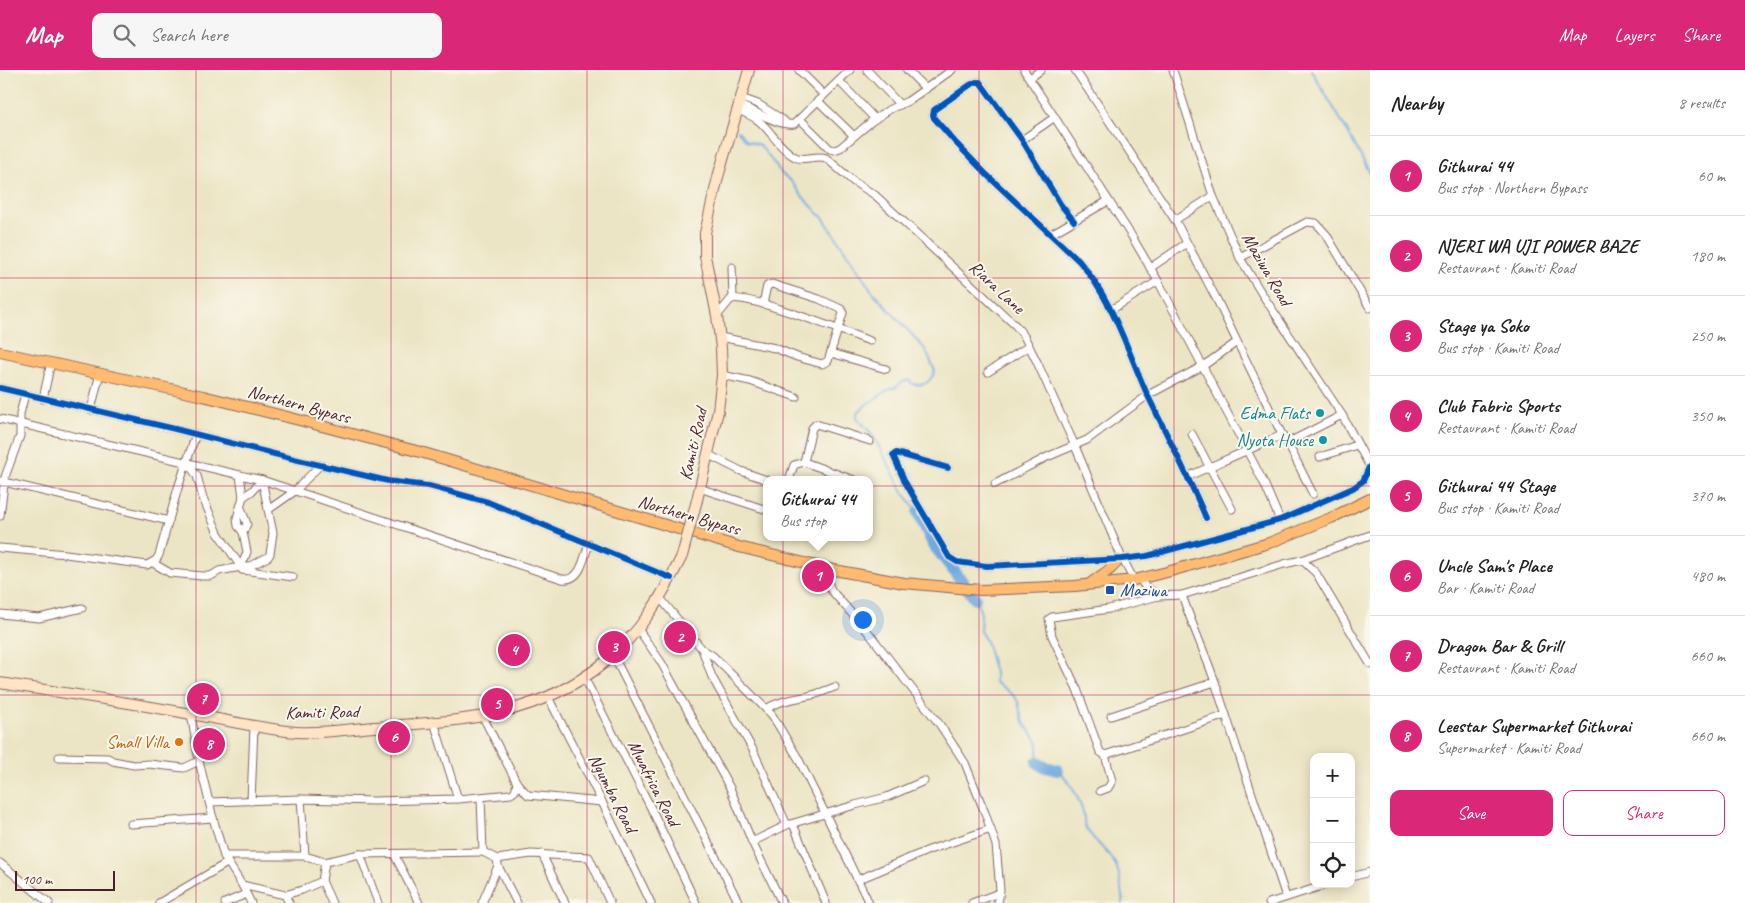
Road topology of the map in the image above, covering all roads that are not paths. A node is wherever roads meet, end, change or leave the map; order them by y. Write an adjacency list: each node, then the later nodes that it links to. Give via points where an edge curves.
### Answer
1 (749, 70): 16 (main road, Kamiti Road)
2 (799, 70): 14 (street)
3 (850, 70): 12 (street)
4 (868, 70): 17 (street)
5 (907, 70): 13 (street)
6 (951, 70): 13 (street)
7 (1024, 70): 11 (street)
8 (1042, 70): 11 (street)
9 (1075, 70): 25 (street)
10 (1173, 70): 23 (street, Maziwa Road)
11 (1030, 78): 18 (street)
12 (839, 81): 14 (street); 20 (street)
13 (926, 89): 17 (street)
14 (824, 95): 15 (street)
15 (818, 101): 19 (street); 21 (street)
16 (740, 104): 19 (street, via 782,124 792,125); 37 (main road, Kamiti Road, via 718,177 704,242); 42 (street, Riara Lane, via 795,157 826,158 883,201 1016,326)
17 (900, 105): 20 (street)
18 (1055, 117): 22 (street); 24 (street)
19 (800, 119): 21 (street, via 832,151)
20 (875, 119): 21 (street)
21 (854, 136)
22 (1022, 140): 26 (street); 27 (street, via 979,81 933,113 954,142)
23 (1213, 196): 25 (street); 29 (street, Maziwa Road)
24 (1108, 202): 26 (street); 31 (street)
25 (1175, 220): 28 (street)
26 (1074, 221): 27 (street)
27 (1051, 234): 36 (street, via 1086,270)
28 (1187, 243): 31 (street); 41 (street)
29 (1240, 258): 35 (street, via 1307,222 1316,223 1326,234); 57 (street, Maziwa Road)
30 (732, 267): 33 (street)
31 (1150, 268): 32 (street)
32 (1158, 281): 36 (street); 46 (street)
33 (733, 299): 34 (street); 37 (street)
34 (763, 304): 38 (street); 38 (street, via 770,284 819,299 842,310)
35 (1370, 308)
36 (1111, 310): 53 (street)
37 (717, 316): 39 (main road, Kamiti Road)
38 (838, 329): 40 (street); 44 (street)
39 (720, 337): 44 (street, via 775,348 822,364 828,361); 50 (main road, Kamiti Road)
40 (870, 341)
41 (1237, 342): 46 (street); 62 (street)
42 (1028, 346): 48 (street); 66 (street, Riara Lane)
43 (0, 352): 45 (main road, Northern Bypass)
44 (831, 353): 47 (street)
45 (51, 362): 49 (main road, Northern Bypass); 55 (street)
46 (1202, 366): 53 (street); 67 (street)
47 (886, 369)
48 (988, 372)
49 (100, 373): 56 (street); 103 (main road, Northern Bypass, via 424,453 739,547)
50 (722, 374): 54 (street); 68 (main road, Kamiti Road, via 718,411)
51 (0, 388): 52 (street)
52 (25, 394): 55 (street); 59 (street)
53 (1148, 394): 66 (street); 79 (street)
54 (796, 397)
55 (43, 399): 56 (street)
56 (92, 410): 60 (street)
57 (1342, 415): 64 (street); 65 (street, Maziwa Road)
58 (0, 419): 59 (street)
59 (20, 423): 70 (street); 82 (street, via 20,436)
60 (196, 434): 70 (street); 72 (street)
61 (1192, 434): 73 (street)
62 (1282, 435): 64 (street); 67 (street)
63 (870, 441): 71 (street, via 816,424 812,428)
64 (1287, 442): 86 (street)
65 (1358, 445): 69 (street); 74 (street, Maziwa Road)
66 (1076, 446): 83 (street); 99 (street, Riara Lane)
67 (1247, 451): 73 (street); 94 (street)
68 (707, 454): 80 (street); 84 (main road, Kamiti Road)
69 (1320, 457)
70 (187, 462): 76 (street); 95 (street); 102 (street, via 197,476 218,533)
71 (804, 462): 77 (street, via 794,466); 78 (street)
72 (320, 465): 85 (street); 97 (street, via 388,481 429,486 488,502)
73 (1210, 467): 79 (street); 90 (street)
74 (1370, 467): 94 (street, via 1363,481 1353,488)
75 (948, 468): 99 (street, via 894,455 928,524 952,560 987,566)
76 (240, 475): 81 (street); 87 (street)
77 (790, 476)
78 (843, 476)
79 (1189, 476): 93 (street)
80 (763, 479)
81 (262, 480): 85 (street); 87 (street); 91 (street)
82 (2, 482): 92 (street); 95 (street)
83 (995, 484)
84 (699, 488): 89 (street); 106 (main road, Kamiti Road, bridge, via 682,556)
85 (295, 491): 91 (street); 97 (street, via 562,579 569,580 578,573)
86 (1313, 494)
87 (243, 497): 102 (street, via 237,518 247,552)
88 (1370, 499): 104 (main road, Northern Bypass, via 1270,543)
89 (763, 509)
90 (1232, 509)
91 (268, 510): 102 (street, via 273,533 270,554 263,561)
92 (0, 516)
93 (1206, 518)
94 (1280, 520): 99 (street, via 1157,553)
95 (169, 521): 101 (street, via 159,555)
96 (1370, 535): 100 (street)
97 (589, 543): 106 (street)
98 (0, 548): 101 (street, via 147,565)
99 (1121, 559): 107 (street, Riara Lane); 108 (main road)
100 (1302, 560): 110 (street); 117 (street, via 1316,573)
101 (153, 563): 102 (street, via 170,572 202,576)
102 (242, 569): 105 (street)
103 (829, 569): 108 (main road, Northern Bypass, via 904,583 981,590); 146 (street, via 827,579 831,590 868,632 965,763)
104 (1152, 576): 107 (main road, Northern Bypass); 109 (street)
105 (293, 577)
106 (671, 578): 111 (main road, Kamiti Road)
107 (1136, 579): 108 (main road, Northern Bypass); 109 (street, Riara Lane)
108 (1090, 584)
109 (1155, 594): 110 (street); 130 (street, via 1109,608 1049,619 1052,636 1100,752)
110 (1182, 595): 119 (street)
111 (660, 598): 114 (main road, Kamiti Road); 115 (street)
112 (82, 608): 113 (street, via 38,618)
113 (0, 614)
114 (638, 629): 116 (main road, Kamiti Road); 147 (street, via 661,662 730,788)
115 (702, 649): 123 (street); 145 (street, via 712,677)
116 (613, 655): 118 (main road, Kamiti Road); 181 (street)
117 (1370, 664)
118 (584, 677): 122 (main road, Kamiti Road); 180 (street, Mwafrica Road)
119 (1215, 682): 125 (street); 126 (street)
120 (0, 683): 124 (main road, Kamiti Road)
121 (835, 687): 123 (street)
122 (548, 697): 127 (main road, Kamiti Road); 141 (street, Ngumba Road)
123 (766, 709): 142 (street, via 779,724)
124 (191, 714): 129 (main road, Kamiti Road); 132 (street)
125 (1226, 715): 130 (street); 166 (street)
126 (1111, 716)
127 (483, 717): 128 (main road, Kamiti Road); 134 (street)
128 (434, 722): 129 (main road, Kamiti Road, via 313,733); 137 (street)
129 (254, 726): 139 (street)
130 (1105, 755): 135 (street, via 1112,781 1108,788)
131 (60, 757): 132 (street, via 108,758 134,764 184,768)
132 (199, 761): 140 (street)
133 (924, 781): 142 (street, via 887,797)
134 (517, 783): 136 (street, via 511,794); 141 (street, via 531,796)
135 (1100, 791)
136 (481, 798): 137 (street); 148 (street)
137 (458, 799): 138 (street)
138 (301, 800): 139 (street); 152 (street)
139 (251, 801): 140 (street)
140 (210, 802): 143 (street)
141 (602, 802): 179 (street, Ngumba Road)
142 (825, 814): 145 (street); 159 (street)
143 (213, 818): 144 (street); 153 (street)
144 (131, 824)
145 (790, 825): 147 (street); 183 (street)
146 (991, 829): 159 (street); 163 (street, via 996,845)
147 (752, 842): 182 (street)
148 (482, 852): 150 (street); 155 (street)
149 (360, 854): 150 (street); 154 (street); 173 (street)
150 (394, 854): 174 (street)
151 (542, 854): 155 (street, via 524,854); 177 (street); 178 (street, via 589,857)
152 (305, 856): 153 (street); 154 (street)
153 (226, 859): 161 (street); 168 (street)
154 (325, 862): 160 (street)
155 (498, 862): 175 (street); 176 (street)
156 (0, 863): 167 (street)
157 (1370, 872): 158 (street)
158 (1355, 876)
159 (857, 880): 184 (street)
160 (322, 881): 165 (street); 172 (street)
161 (242, 885): 164 (street); 165 (street)
162 (1315, 888): 166 (street)
163 (999, 893): 185 (street); 186 (street)
164 (246, 894): 169 (street); 170 (street)
165 (284, 895): 171 (street)
166 (1286, 897): 187 (street)
167 (49, 903)
168 (159, 903)
169 (225, 903)
170 (251, 903)
171 (289, 903)
172 (332, 903)
173 (378, 903)
174 (419, 903)
175 (482, 903)
176 (517, 903)
177 (565, 903)
178 (610, 903)
179 (651, 903)
180 (696, 903)
181 (739, 903)
182 (782, 903)
183 (826, 903)
184 (869, 903)
185 (972, 903)
186 (998, 903)
187 (1269, 903)

